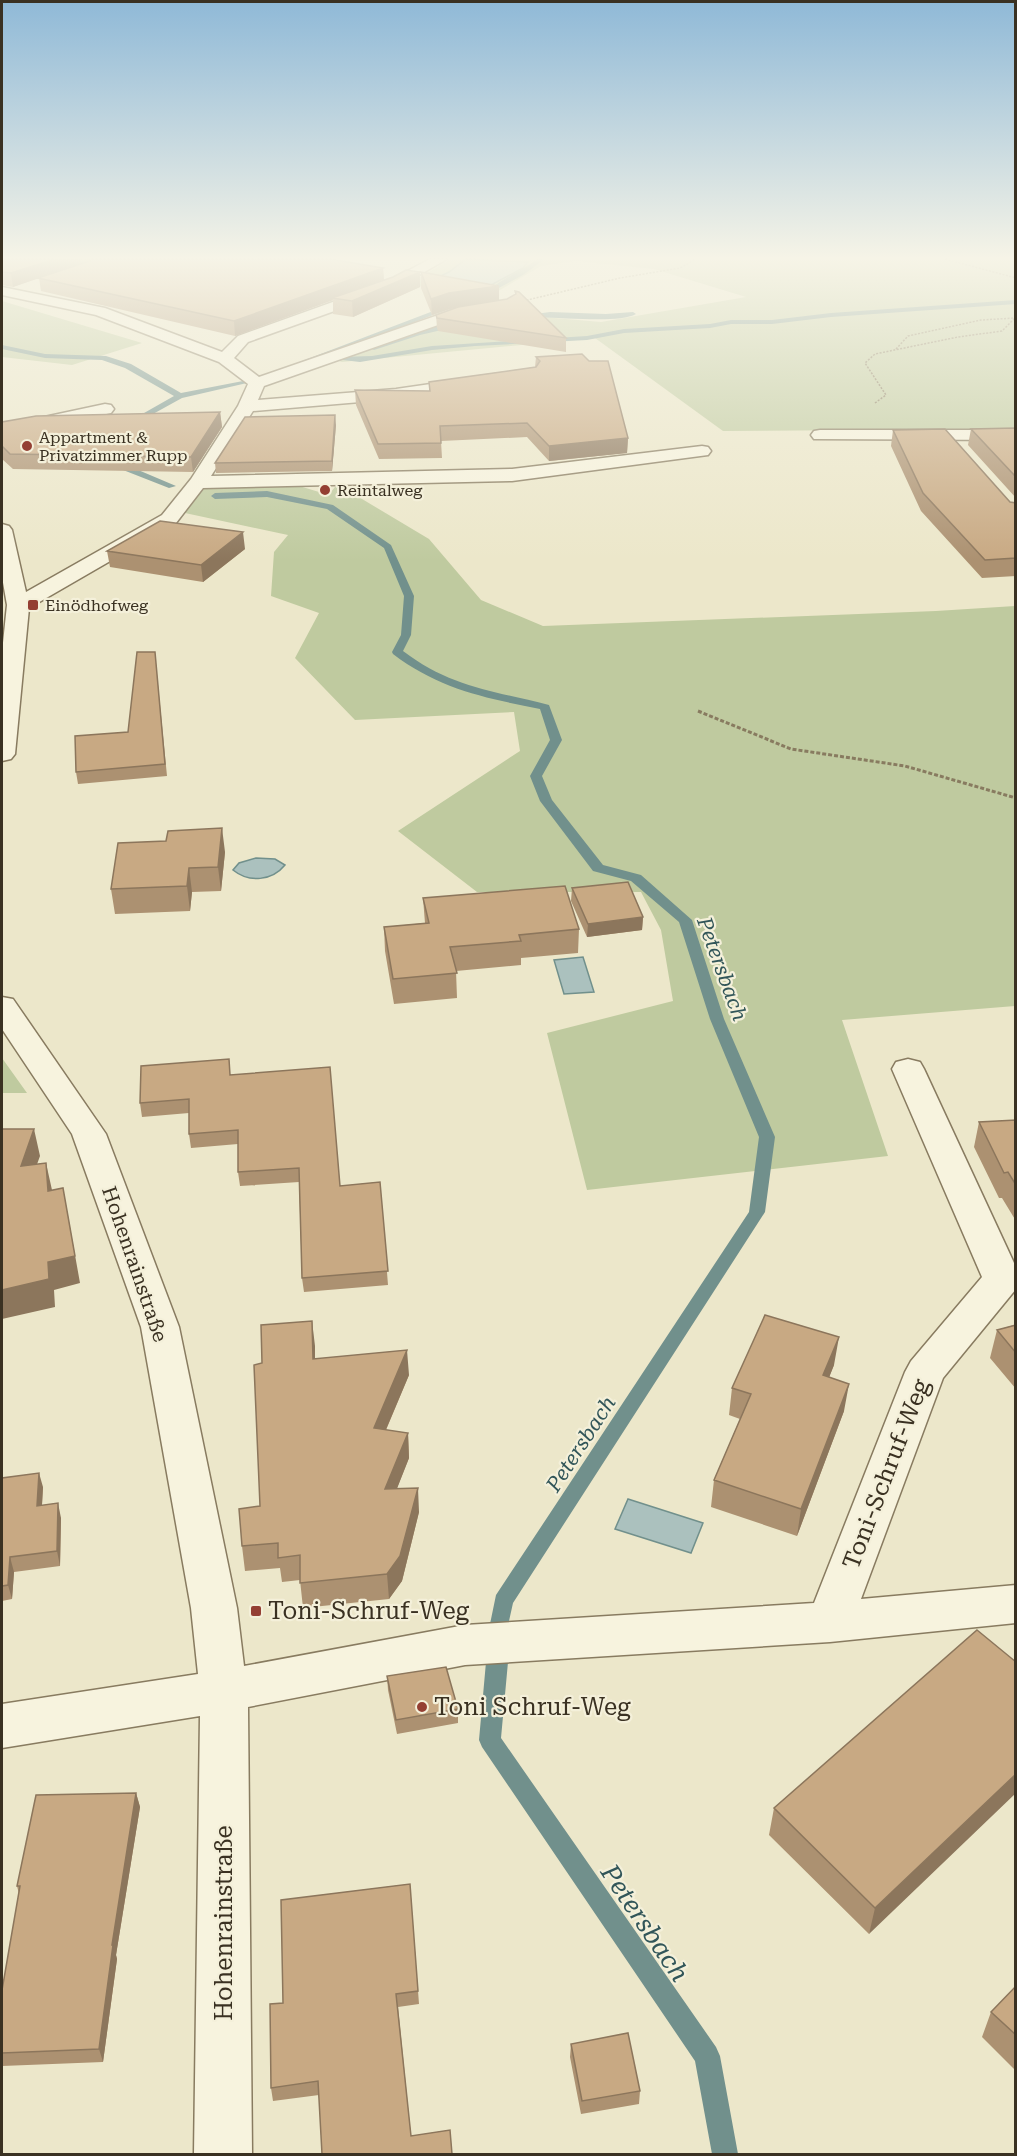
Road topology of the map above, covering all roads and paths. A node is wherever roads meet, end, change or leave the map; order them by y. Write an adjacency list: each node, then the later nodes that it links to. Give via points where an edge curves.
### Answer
1 (226, 360): 5 (street)
2 (324, 360): 5 (street)
3 (869, 360): 9 (path, via 865,363 886,395)
4 (486, 382): 6 (street)
5 (257, 383): 6 (street)
6 (247, 406): 14 (street)
7 (105, 409): 8 (street)
8 (2, 431)
9 (820, 435): 10 (street)
10 (945, 435): 11 (street); 13 (street)
11 (1016, 435)
12 (702, 451): 14 (street, via 512,475)
13 (960, 453)
14 (198, 482): 16 (street, via 169,519)
15 (2, 530): 16 (street)
16 (18, 605): 18 (street)
17 (698, 711): 19 (path, via 791,749 906,766)
18 (2, 754)
19 (1016, 798)
20 (2, 1006): 25 (street, Hohenrainstraße, via 89,1134 160,1327 214,1608)
21 (908, 1069): 22 (street, Toni-Schruf-Weg)
22 (1009, 1277): 24 (street, Toni-Schruf-Weg, via 925,1372)
23 (1016, 1604): 24 (street)
24 (830, 1622): 25 (street, via 465,1645)
25 (224, 1691): 26 (street); 27 (street, Hohenrainstraße)
26 (2, 1726)
27 (223, 2154)

